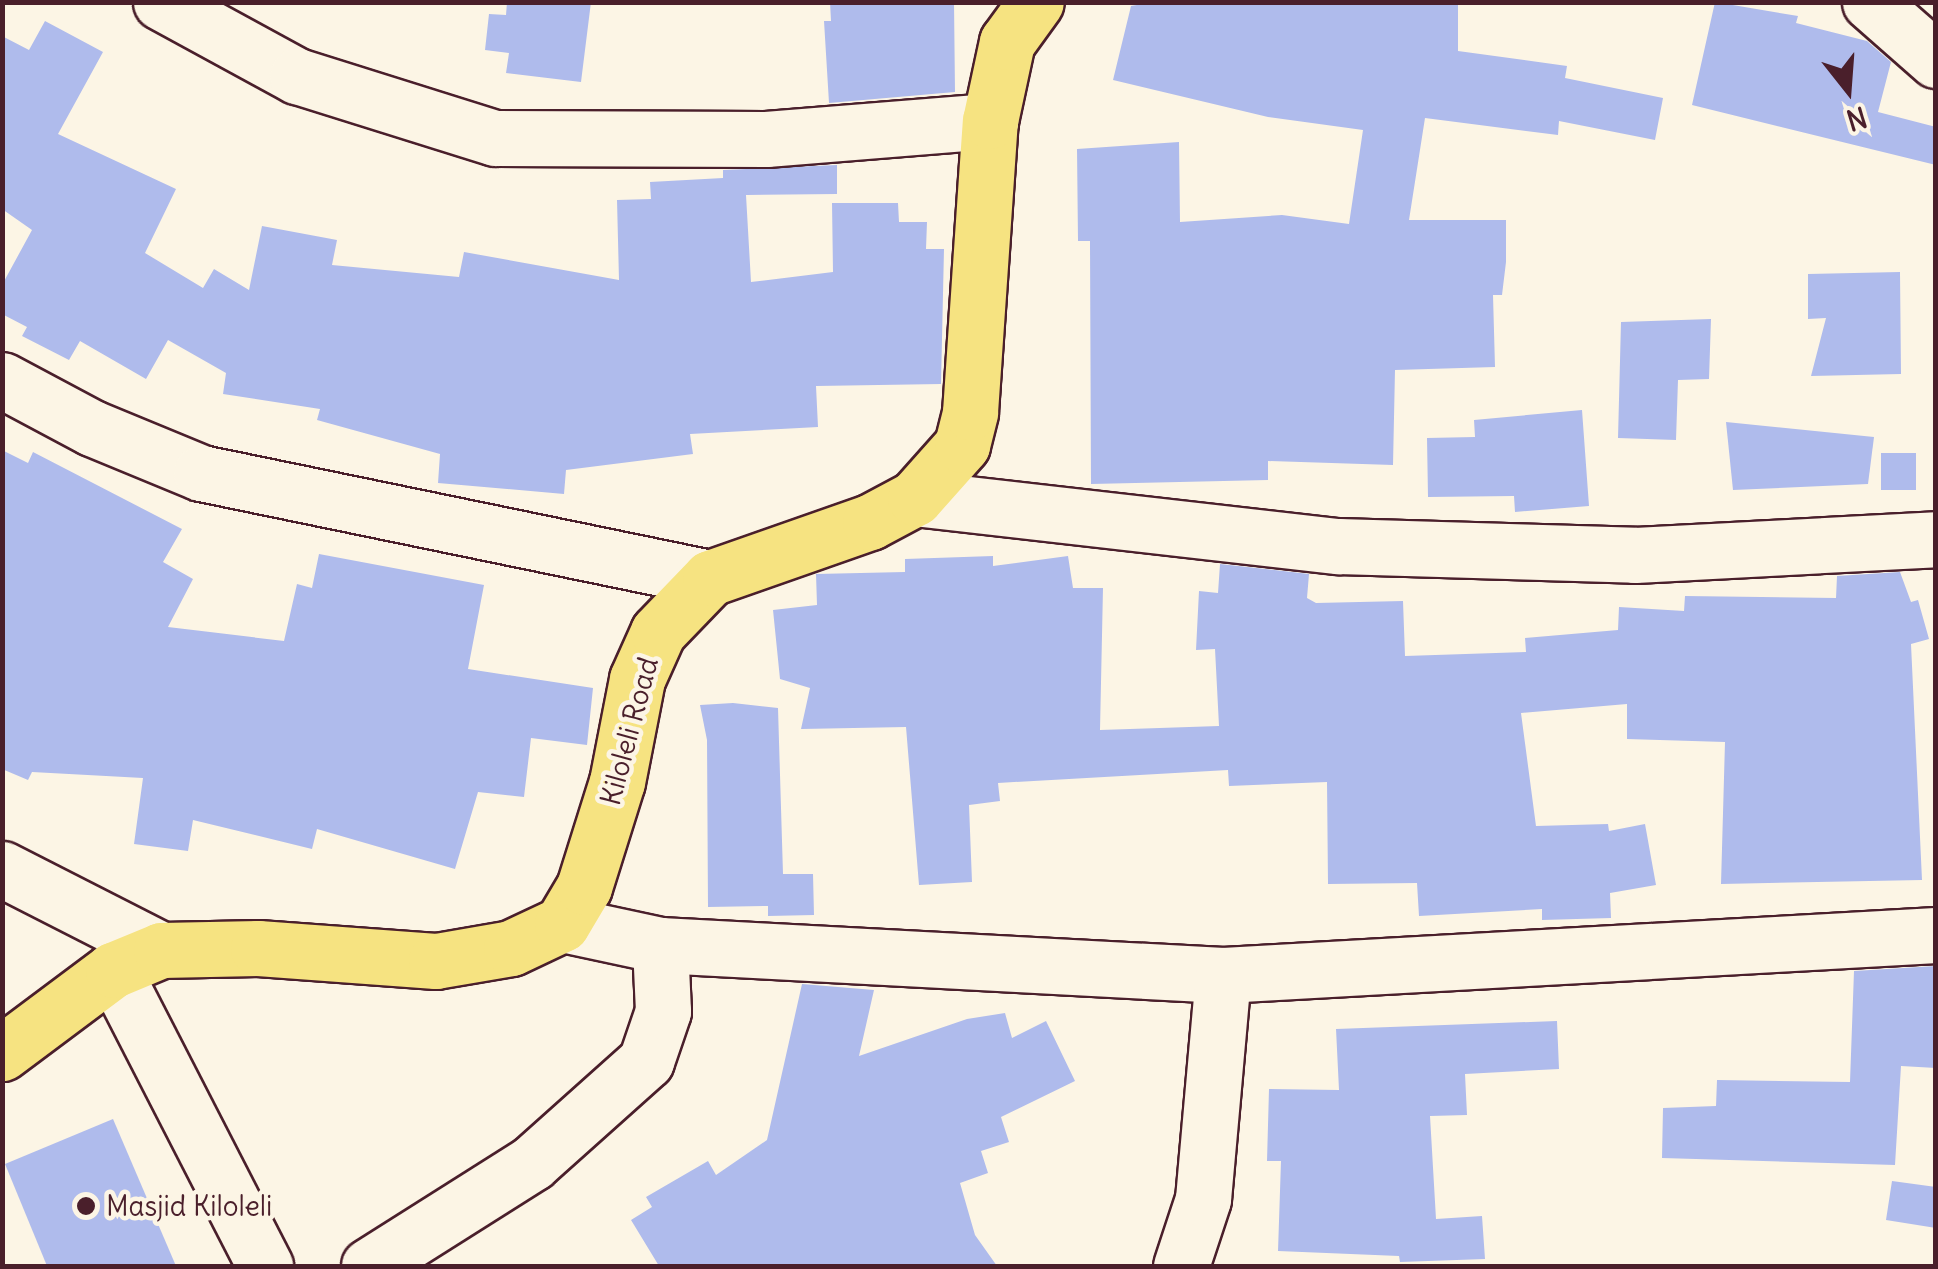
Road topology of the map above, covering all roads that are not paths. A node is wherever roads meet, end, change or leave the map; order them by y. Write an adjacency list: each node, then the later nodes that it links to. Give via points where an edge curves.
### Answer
1 (161, 2): 5 (street, via 297,76 495,138 766,139)
2 (1036, 2): 5 (main road, Kiloleli Road, via 1007,42)
3 (1870, 2): 4 (street)
4 (1936, 60)
5 (990, 121): 7 (main road, Kiloleli Road, via 970,412 962,445)
6 (2, 380): 9 (street, via 92,428 202,473)
7 (916, 498): 8 (street, via 1338,546 1634,555); 9 (main road, Kiloleli Road, via 870,522)
8 (1936, 539)
9 (710, 578): 11 (main road, Kiloleli Road, via 658,632 637,679 617,782 584,887)
10 (2, 869): 14 (street)
11 (562, 924): 13 (street); 14 (main road, via 511,948 436,961 258,948)
12 (1936, 935): 15 (street)
13 (660, 945): 15 (street); 18 (street, via 663,1011 646,1061 532,1163)
14 (137, 960): 16 (main road); 17 (street)
15 (1223, 975): 19 (street, via 1203,1199)
16 (2, 1053)
17 (265, 1266)
18 (370, 1266)
19 (1181, 1266)

